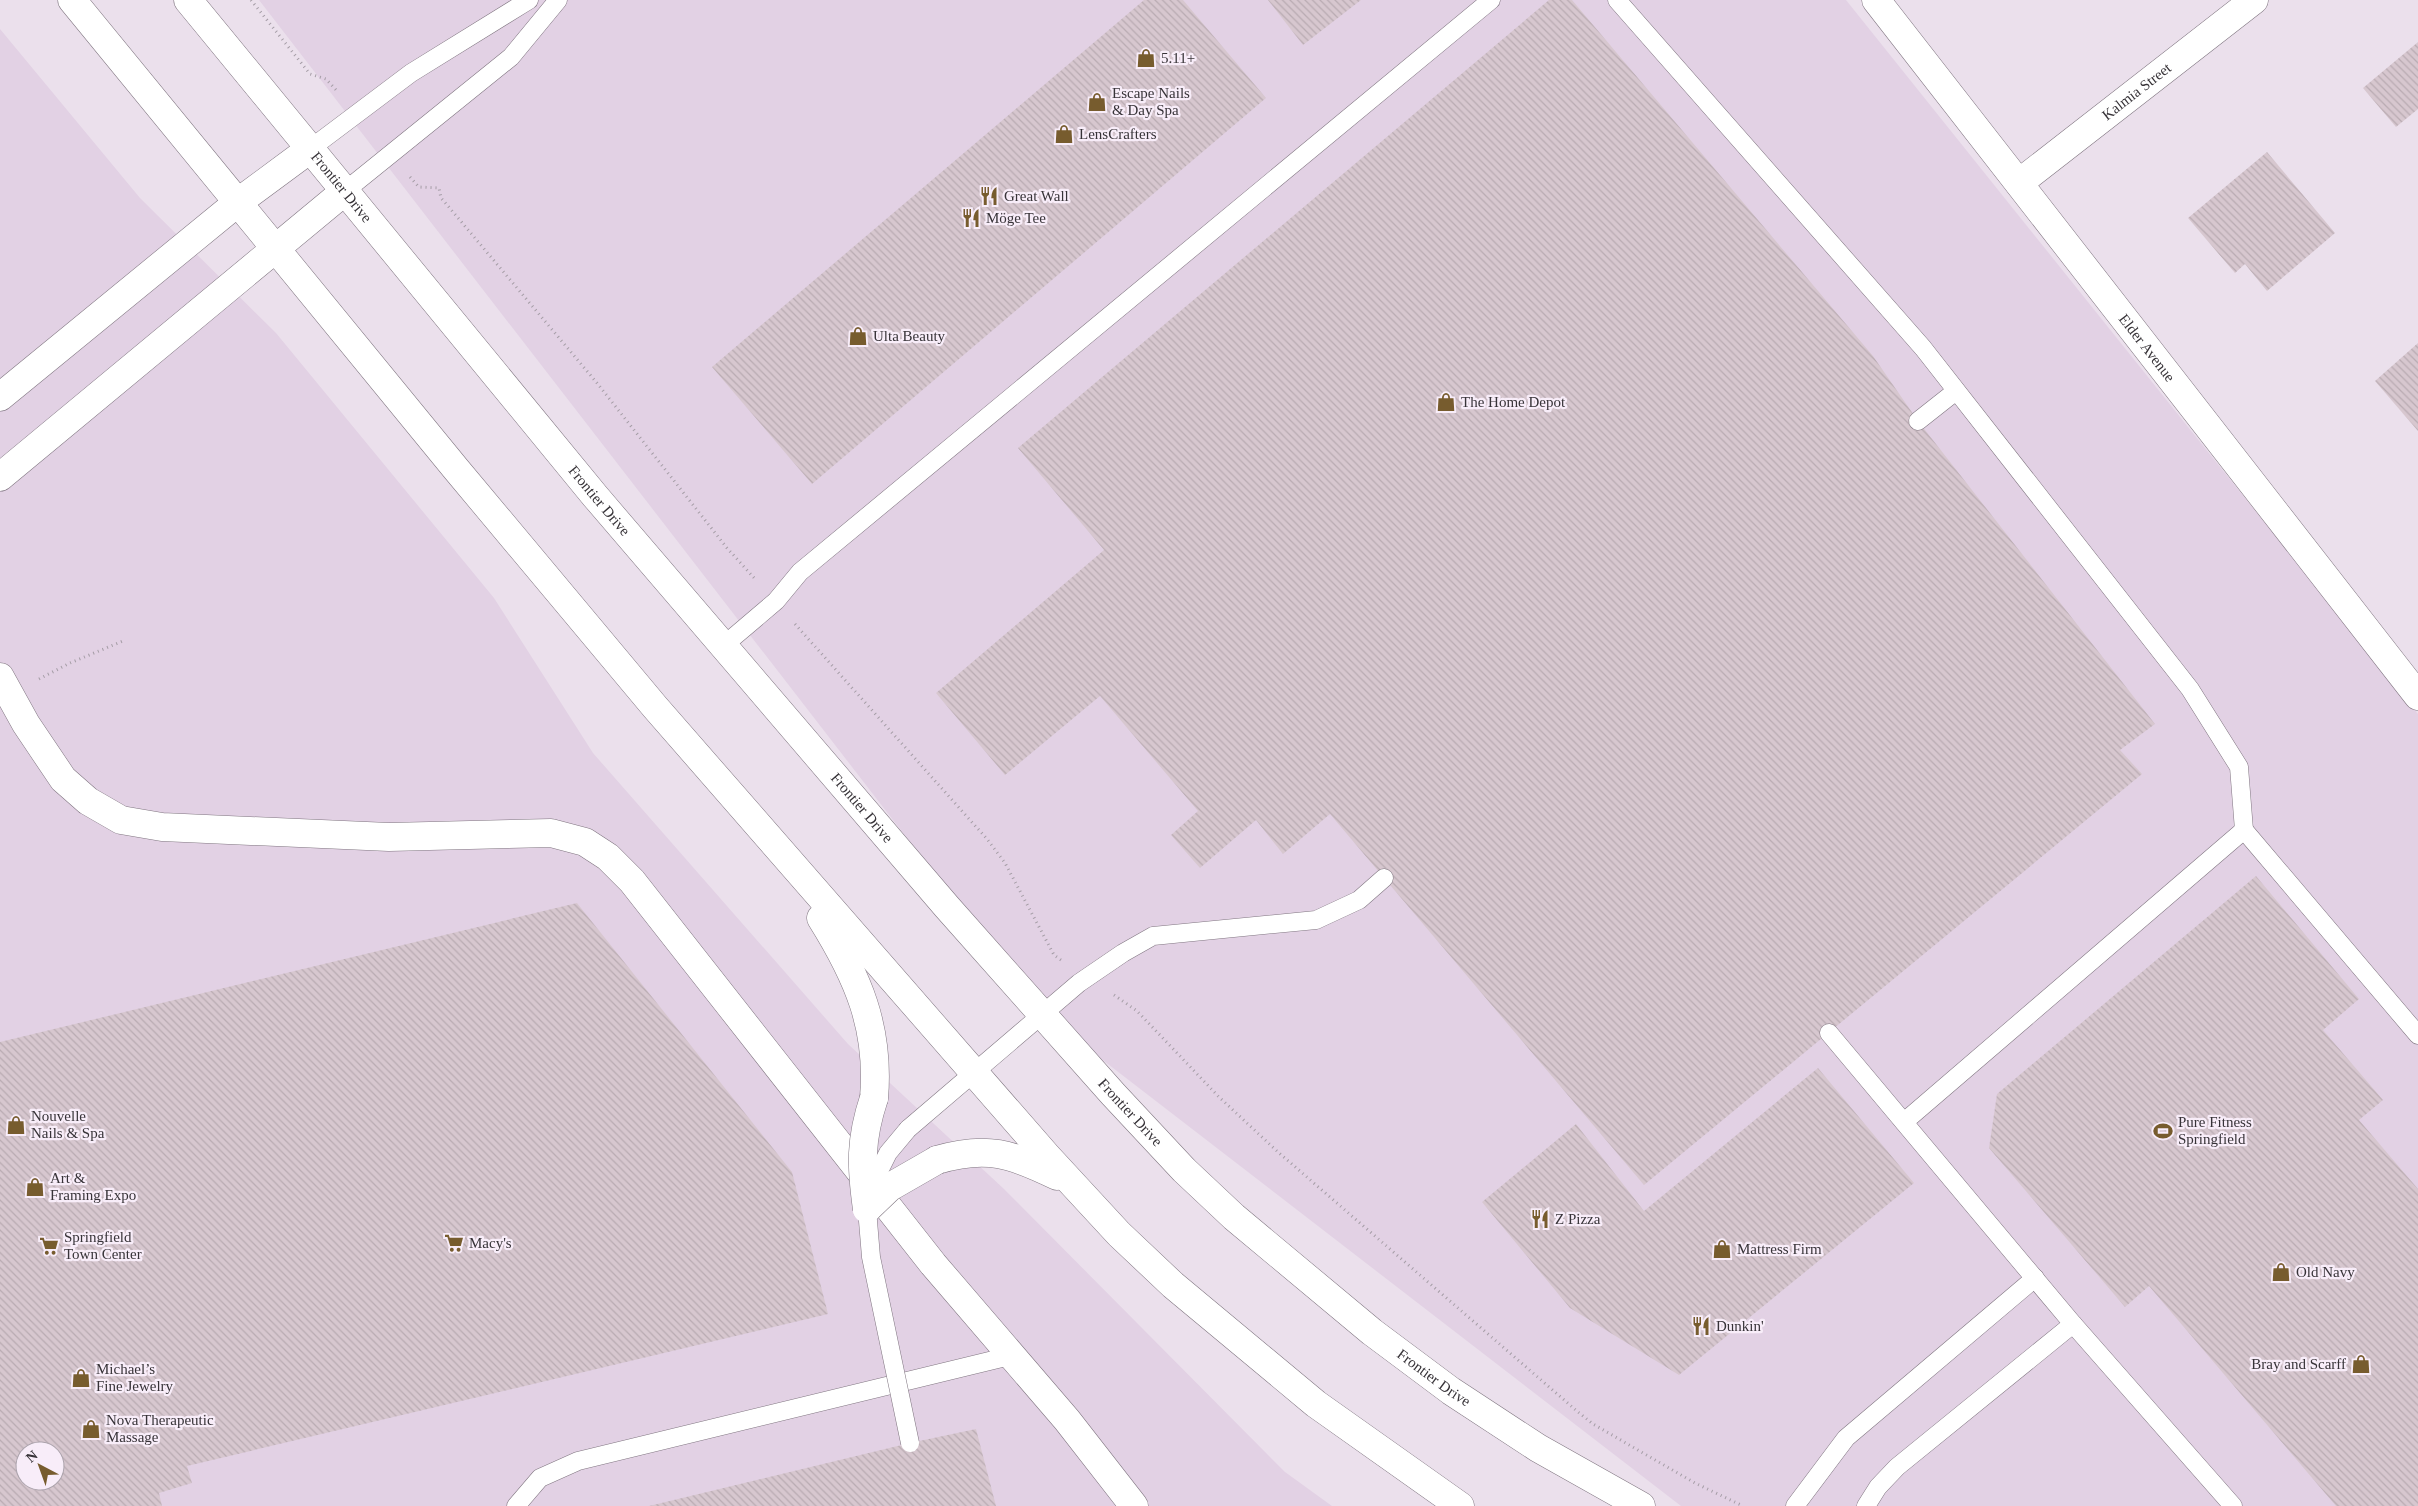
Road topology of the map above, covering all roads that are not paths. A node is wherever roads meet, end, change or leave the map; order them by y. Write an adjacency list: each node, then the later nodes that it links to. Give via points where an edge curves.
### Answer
1 (72, 0): 12 (main road)
2 (188, 0): 9 (main road, Frontier Drive)
3 (529, 0): 9 (lane, via 411,73)
4 (558, 0): 11 (lane, via 511,57)
5 (1491, 0): 18 (lane, via 800,572 776,602)
6 (1617, 0): 14 (lane)
7 (1876, 0): 10 (main road, Elder Avenue)
8 (2254, 0): 10 (main road, Kalmia Street)
9 (310, 149): 11 (main road, Frontier Drive); 12 (main road)
10 (2019, 183): 20 (main road, Elder Avenue)
11 (345, 191): 13 (main road); 18 (main road, Frontier Drive, via 595,496)
12 (237, 203): 13 (main road); 15 (main road)
13 (275, 249): 17 (main road); 22 (main road, via 562,596)
14 (1956, 391): 16 (lane); 21 (lane, via 2190,689 2239,767)
15 (0, 397)
16 (1918, 421)
17 (0, 477)
18 (723, 646): 24 (main road, Frontier Drive)
19 (4, 685): 33 (main road, via 63,779 88,801 121,820 162,828 389,837 551,833 586,842 608,857 632,881 933,1264)
20 (2418, 696)
21 (2244, 830): 26 (lane); 28 (lane)
22 (779, 851): 27 (main road); 30 (main road, bridge, via 835,940 872,1029 876,1068 874,1098 864,1127 862,1172)
23 (1384, 878): 24 (lane, via 1359,900 1316,920 1153,936 1088,977)
24 (1043, 1014): 27 (lane); 38 (main road, Frontier Drive, via 1184,1170 1234,1217 1372,1332 1451,1391 1538,1448)
25 (1830, 1032): 28 (lane)
26 (2418, 1036)
27 (974, 1072): 29 (main road); 30 (lane, bridge, via 908,1129 888,1153 874,1181)
28 (1904, 1122): 31 (lane)
29 (1071, 1182): 30 (main road, bridge, via 1021,1158 989,1152 962,1153 937,1160 890,1187); 37 (main road, via 1119,1234 1173,1284 1301,1392)
30 (867, 1209): 34 (lane, bridge, via 871,1257)
31 (2035, 1278): 32 (lane); 39 (lane, via 1846,1438)
32 (2073, 1324): 40 (lane, via 1897,1467); 41 (lane)
33 (1010, 1356): 35 (lane, via 578,1461 540,1478); 36 (main road, via 1067,1420)
34 (910, 1443)
35 (516, 1506)
36 (1134, 1506)
37 (1460, 1506)
38 (1641, 1506)
39 (1795, 1506)
40 (1866, 1506)
41 (2233, 1506)

